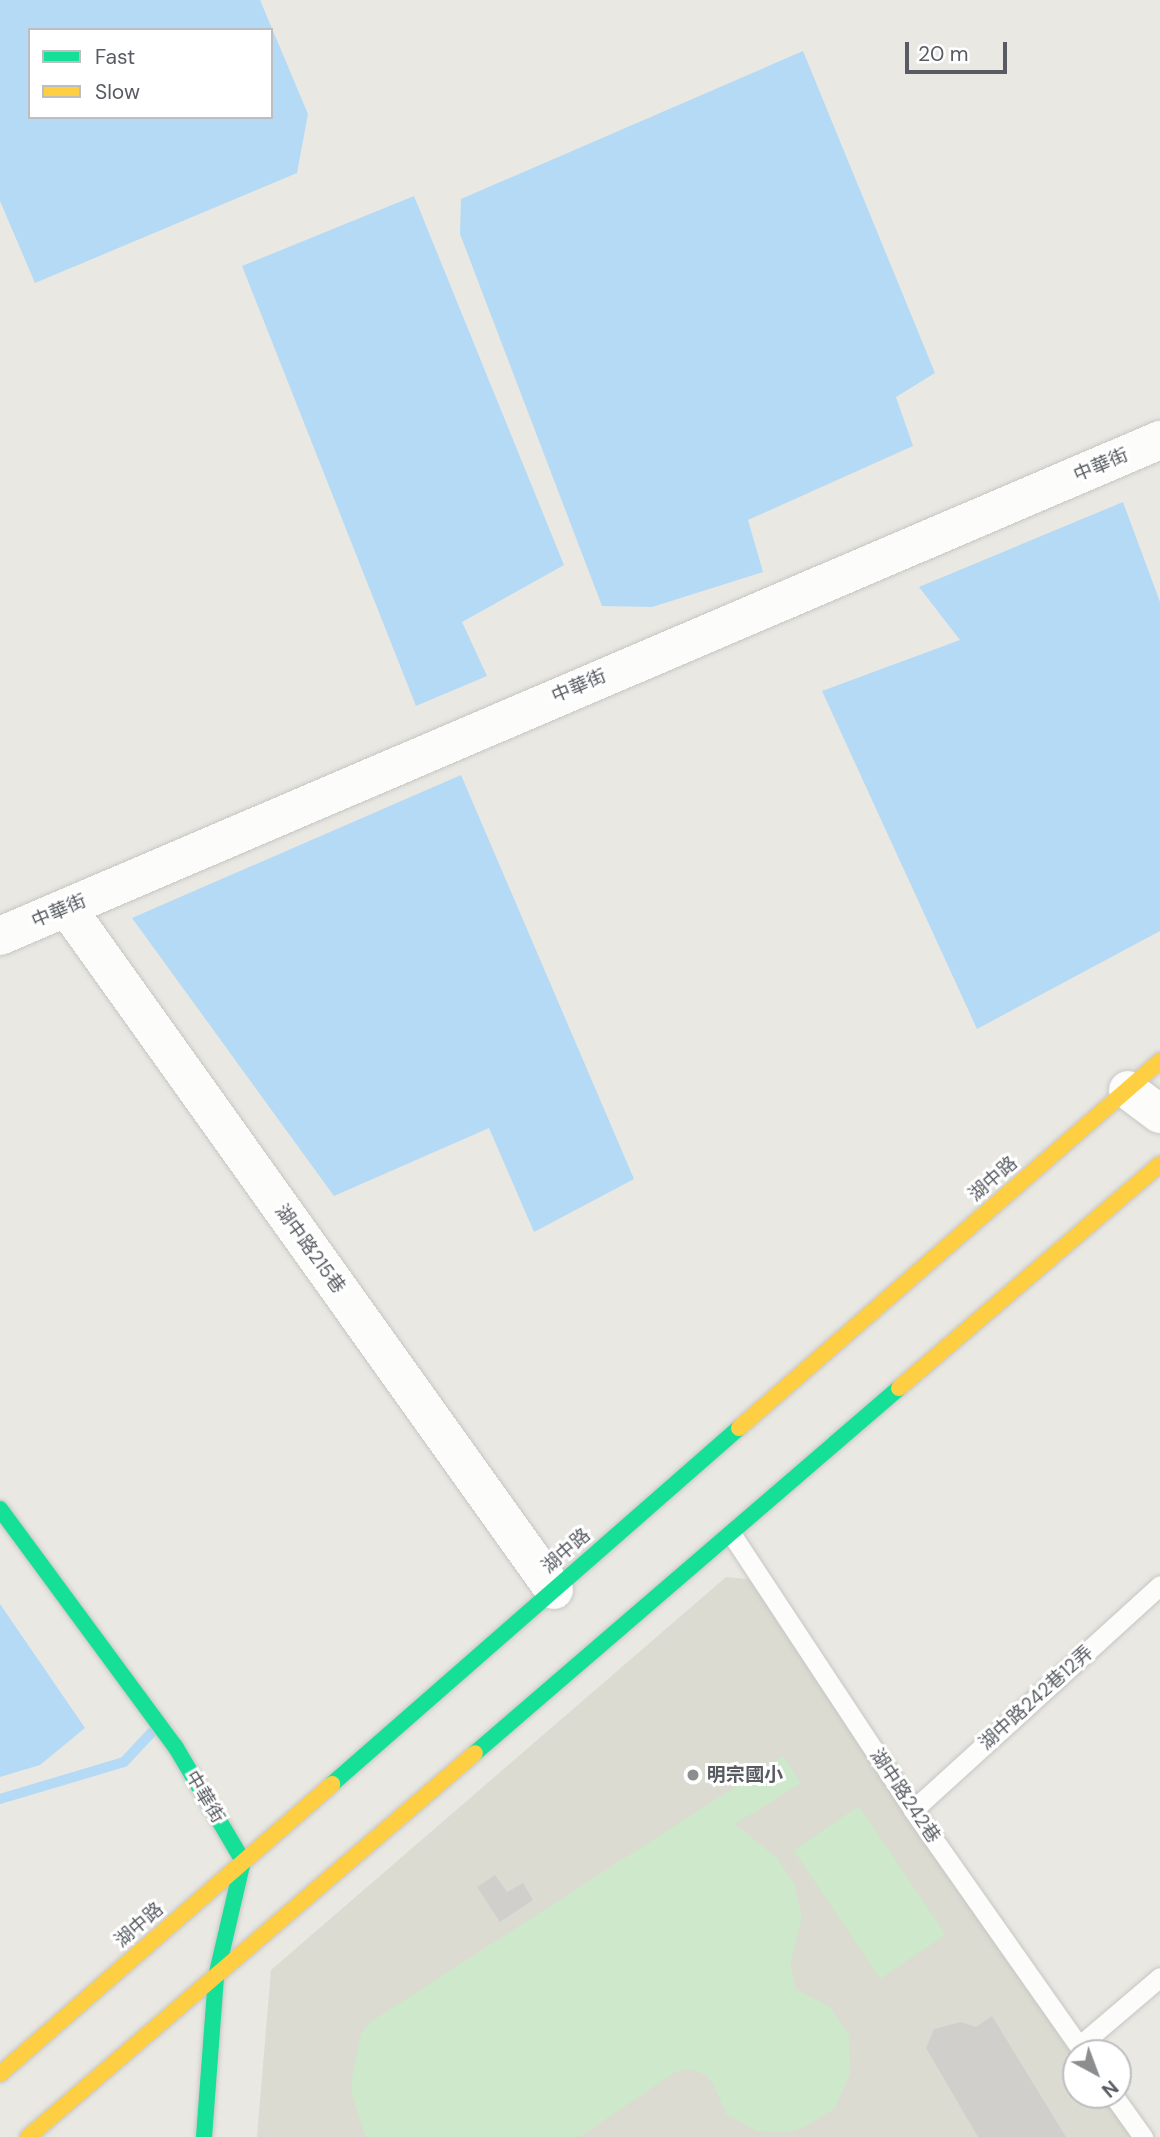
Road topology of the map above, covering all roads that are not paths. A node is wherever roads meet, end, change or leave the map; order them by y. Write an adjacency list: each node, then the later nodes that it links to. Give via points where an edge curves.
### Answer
1 (1160, 440): 2 (street, 中華街)
2 (67, 908): 3 (street, 中華街); 11 (street, 湖中路215巷)
3 (0, 936)
4 (1160, 1061): 5 (street, 湖中路)
5 (1128, 1090): 6 (street); 11 (street, 湖中路)
6 (1160, 1114)
7 (1160, 1164): 9 (street)
8 (0, 1509): 13 (street, 中華街, via 174,1746)
9 (732, 1535): 12 (lane, 湖中路242巷); 14 (street)
10 (1160, 1585): 12 (lane, 湖中路242巷12弄)
11 (554, 1590): 13 (street, 湖中路)
12 (913, 1810): 16 (lane, 湖中路242巷)
13 (243, 1861): 14 (street); 18 (street, 湖中路)
14 (216, 1977): 20 (street); 21 (street)
15 (1160, 1977): 17 (lane)
16 (1074, 2039)
17 (1092, 2039)
18 (0, 2074)
19 (1123, 2109): 22 (lane)
20 (28, 2137)
21 (204, 2137)
22 (1143, 2137)

